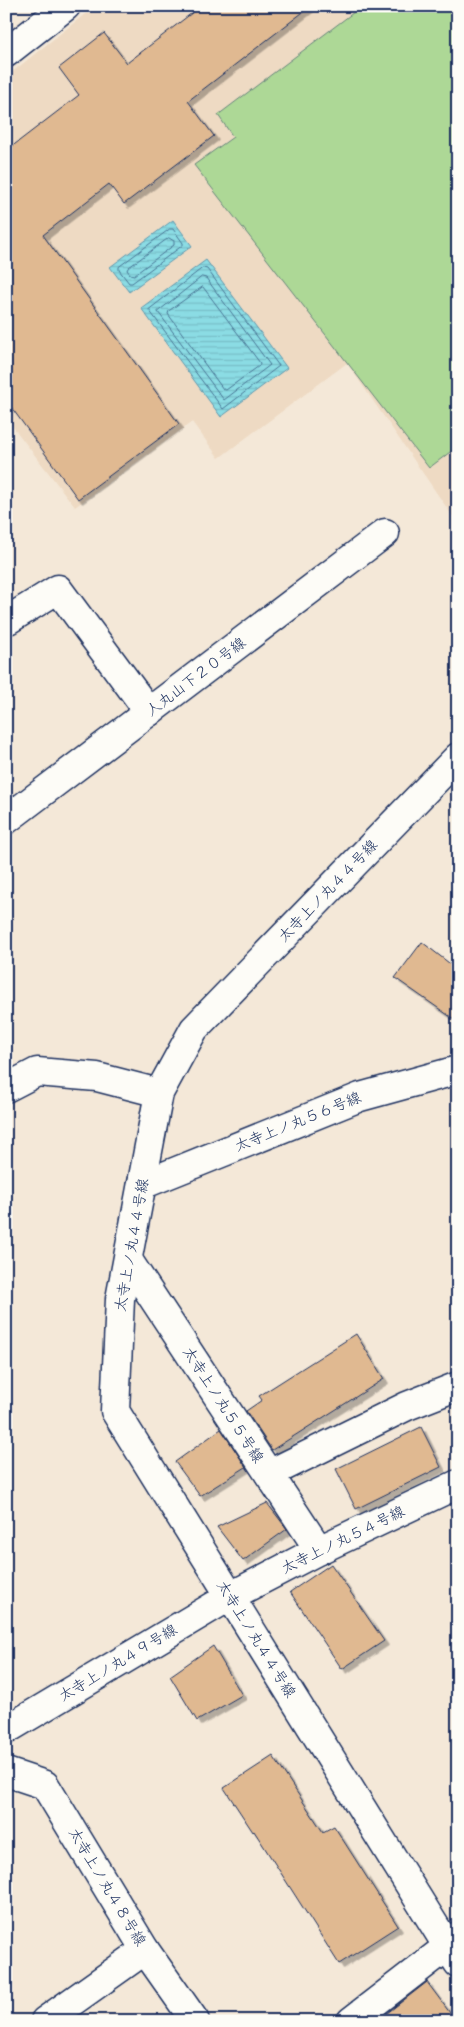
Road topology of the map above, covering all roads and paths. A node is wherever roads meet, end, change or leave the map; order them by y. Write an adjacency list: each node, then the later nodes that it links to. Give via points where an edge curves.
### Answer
1 (66, 6): 2 (street)
2 (6, 53)
3 (385, 533): 5 (street, 人丸山下２０号線)
4 (6, 618): 5 (street, via 8,620 58,590)
5 (149, 712): 7 (street, 人丸山下２０号線)
6 (458, 757): 10 (street, 太寺上ノ丸４４号線, via 194,1029)
7 (6, 820)
8 (458, 1070): 11 (street, 太寺上ノ丸５６号線, via 360,1097)
9 (6, 1088): 10 (street, via 38,1072 97,1077)
10 (159, 1093): 11 (street, 太寺上ノ丸４４号線)
11 (142, 1185): 12 (street, 太寺上ノ丸４４号線)
12 (128, 1260): 14 (street, 太寺上ノ丸５５号線); 17 (street, 太寺上ノ丸４４号線, via 120,1298 115,1411)
13 (458, 1386): 14 (street, via 406,1406)
14 (269, 1474): 16 (street, 太寺上ノ丸５５号線)
15 (458, 1484): 16 (street, 太寺上ノ丸５４号線)
16 (319, 1550): 17 (street, 太寺上ノ丸５４号線)
17 (229, 1597): 18 (street, 太寺上ノ丸４９号線); 20 (street, 太寺上ノ丸４４号線)
18 (6, 1730)
19 (6, 1772): 21 (street, 太寺上ノ丸４８号線, via 44,1785)
20 (454, 1949): 24 (street)
21 (145, 1950): 22 (street); 23 (street, 太寺上ノ丸４８号線)
22 (45, 2021)
23 (195, 2021)
24 (351, 2021)

